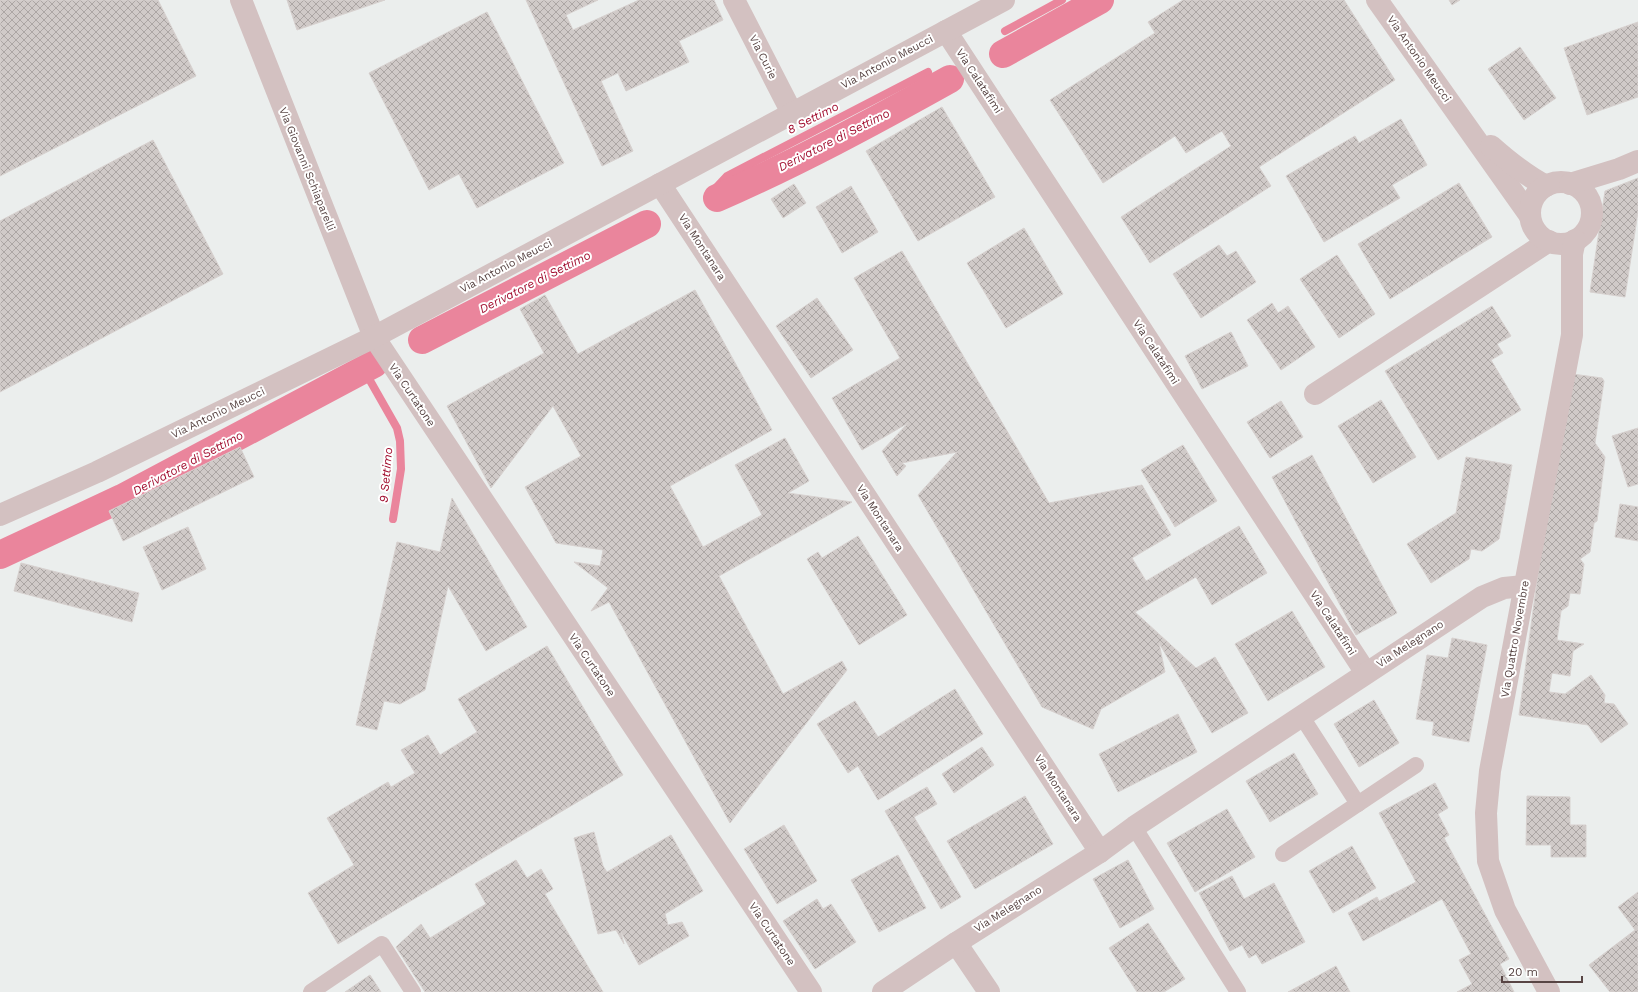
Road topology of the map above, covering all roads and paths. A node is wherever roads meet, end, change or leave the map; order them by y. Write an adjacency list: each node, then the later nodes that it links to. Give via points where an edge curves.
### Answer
1 (240, 0): 15 (street, Via Giovanni Schiaparelli)
2 (734, 0): 6 (street, Via Curie)
3 (1004, 0): 5 (street, Via Antonio Meucci)
4 (1377, 0): 7 (street, Via Antonio Meucci)
5 (946, 31): 6 (street, Via Antonio Meucci); 19 (street, Via Calatafimi)
6 (792, 113): 9 (street, Via Antonio Meucci)
7 (1461, 118): 11 (street, Via Antonio Meucci, via 1512,165); 13 (street, Via Antonio Meucci)
8 (1628, 165): 10 (street); 12 (street)
9 (660, 184): 15 (street, Via Antonio Meucci); 24 (street, Via Montanara)
10 (1570, 184): 11 (street, via 1561,182); 12 (street, via 1584,192)
11 (1546, 186): 13 (street, via 1535,196 1530,207)
12 (1588, 198): 14 (street, via 1592,218 1583,235)
13 (1530, 216): 14 (street, via 1542,237)
14 (1559, 242): 16 (street); 18 (street, Via Quattro Novembre, via 1571,275 1572,335)
15 (374, 337): 17 (street, Via Antonio Meucci, via 97,472); 29 (street, Via Curtatone)
16 (1316, 394)
17 (0, 515)
18 (1524, 586): 19 (street, Via Melegnano, via 1504,588 1482,597); 33 (street, Via Quattro Novembre, via 1490,771 1486,813 1488,861 1505,910)
19 (1366, 673): 20 (street, Via Melegnano)
20 (1302, 717): 22 (lane); 23 (street, Via Melegnano)
21 (1416, 765): 22 (lane)
22 (1358, 804): 25 (lane)
23 (1134, 827): 24 (street, Via Melegnano); 32 (lane)
24 (1100, 852): 26 (street, Via Melegnano)
25 (1283, 854)
26 (956, 943): 30 (street, Via Melegnano); 31 (street)
27 (311, 992): 28 (lane, via 382,944)
28 (413, 992)
29 (811, 992)
30 (883, 992)
31 (989, 992)
32 (1238, 992)
33 (1549, 992)

